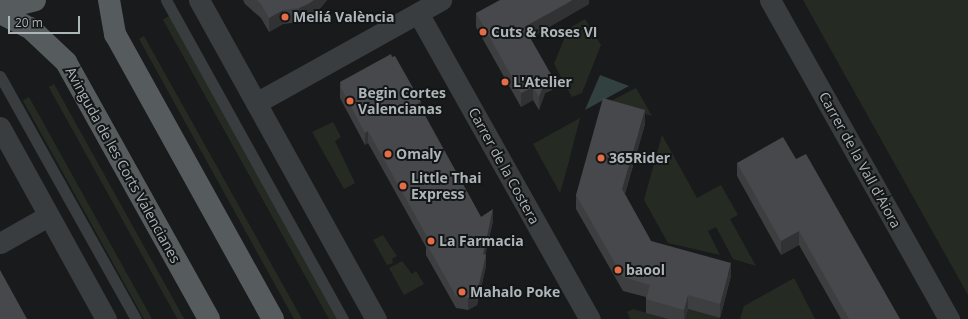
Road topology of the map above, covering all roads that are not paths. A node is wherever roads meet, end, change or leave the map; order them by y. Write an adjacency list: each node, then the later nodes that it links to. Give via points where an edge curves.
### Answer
1 (35, 0): 7 (main road)
2 (109, 0): 18 (main road, via 115,34)
3 (166, 0): 19 (lane)
4 (199, 0): 11 (street)
5 (441, 0): 9 (street)
6 (770, 0): 22 (street, Carrer de la Vall d'Aiora)
7 (0, 9)
8 (0, 13): 17 (main road, Avinguda de les Corts Valencianes, via 30,28 66,62)
9 (418, 13): 11 (street); 21 (street, Carrer de la Costera)
10 (0, 76): 16 (lane)
11 (256, 102): 20 (street)
12 (0, 127): 13 (street)
13 (48, 216): 14 (street); 15 (street)
14 (0, 243)
15 (106, 319)
16 (136, 319)
17 (209, 319)
18 (273, 319)
19 (343, 319)
20 (376, 319)
21 (590, 319)
22 (949, 319)

